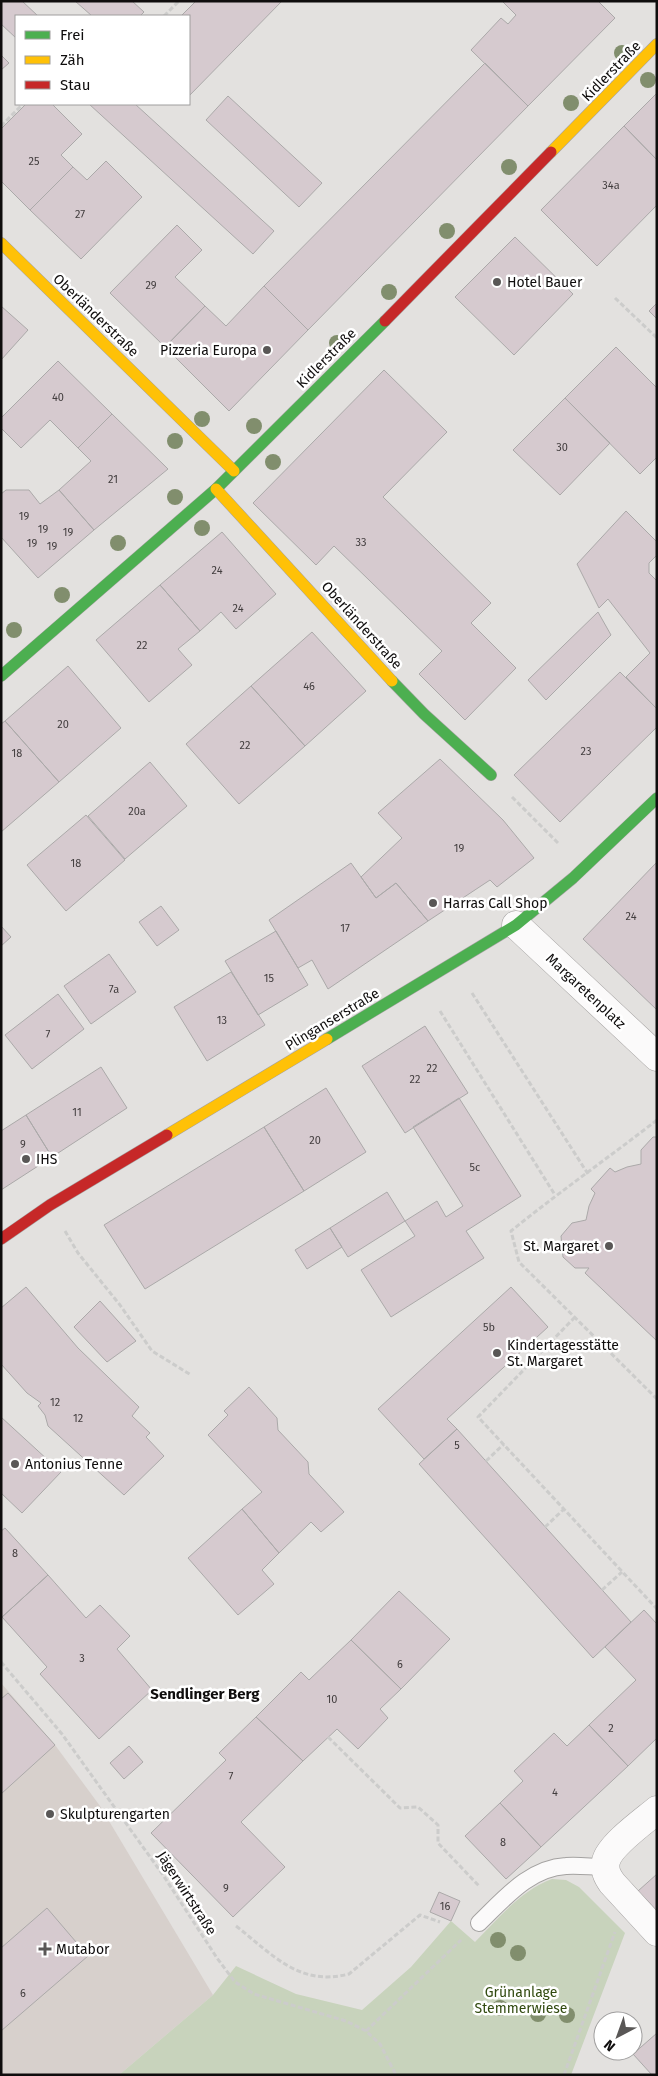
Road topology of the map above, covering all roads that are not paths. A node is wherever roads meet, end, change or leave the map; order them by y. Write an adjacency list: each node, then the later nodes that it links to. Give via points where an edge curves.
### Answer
1 (657, 44): 3 (street, Kidlerstraße)
2 (1, 243): 3 (street, Oberländerstraße)
3 (234, 471): 4 (street, Kidlerstraße)
4 (216, 488): 5 (street, Kidlerstraße); 6 (street, Oberländerstraße, via 395,685)
5 (1, 676)
6 (491, 775)
7 (657, 798): 8 (street, Plinganserstraße, via 574,878)
8 (516, 925): 9 (street, Margaretenplatz); 10 (street, Plinganserstraße, via 50,1205)
9 (657, 1057)
10 (1, 1239)
11 (657, 1810): 12 (street, via 613,1850 606,1860)
12 (606, 1867): 13 (lane, via 566,1866 536,1874); 14 (street, via 610,1879)
13 (479, 1923)
14 (657, 1932)

